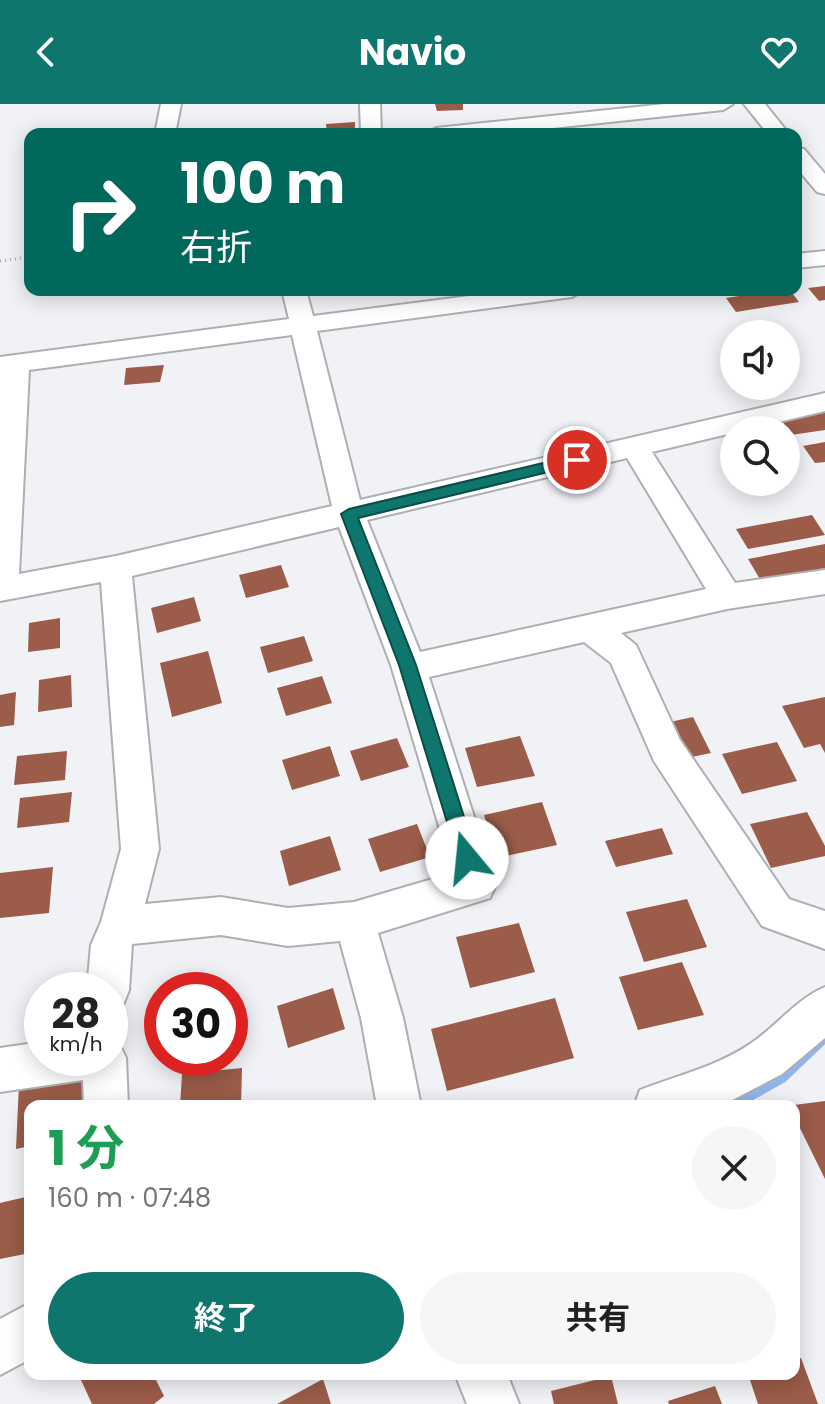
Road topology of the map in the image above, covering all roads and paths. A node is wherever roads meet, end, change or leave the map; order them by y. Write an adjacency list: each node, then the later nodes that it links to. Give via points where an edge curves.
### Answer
1 (171, 104): 6 (street)
2 (370, 104): 7 (street)
3 (723, 104): 5 (street)
4 (754, 104): 9 (street)
5 (599, 110): 8 (street)
6 (166, 128)
7 (371, 128)
8 (477, 128)
9 (774, 128)
10 (802, 161): 11 (street)
11 (825, 187)
12 (24, 258): 15 (path)
13 (825, 258): 14 (street)
14 (802, 260)
15 (0, 261)
16 (296, 296): 18 (street)
17 (526, 296): 18 (street)
18 (304, 325): 19 (street); 22 (street)
19 (8, 363): 25 (street)
20 (825, 402): 21 (street)
21 (634, 447): 22 (street); 26 (street)
22 (349, 514): 23 (street); 28 (street)
23 (116, 568): 25 (street); 30 (street, via 140,849)
24 (825, 582): 26 (street)
25 (1, 589)
26 (727, 597): 27 (street)
27 (587, 626): 28 (street); 31 (street, via 624,654 667,750 776,913)
28 (408, 668): 29 (street, via 476,885)
29 (354, 921): 30 (street, via 288,927 221,916); 38 (street, via 382,1018)
30 (120, 926): 32 (street, via 111,945)
31 (825, 930)
32 (109, 972)
33 (825, 1008): 39 (street, via 783,1051 745,1076)
34 (24, 1067): 35 (street)
35 (0, 1070)
36 (105, 1076): 37 (street)
37 (106, 1100)
38 (398, 1100)
39 (674, 1100)
40 (24, 1332): 41 (street)
41 (0, 1350)
42 (483, 1380): 43 (street)
43 (493, 1404)

